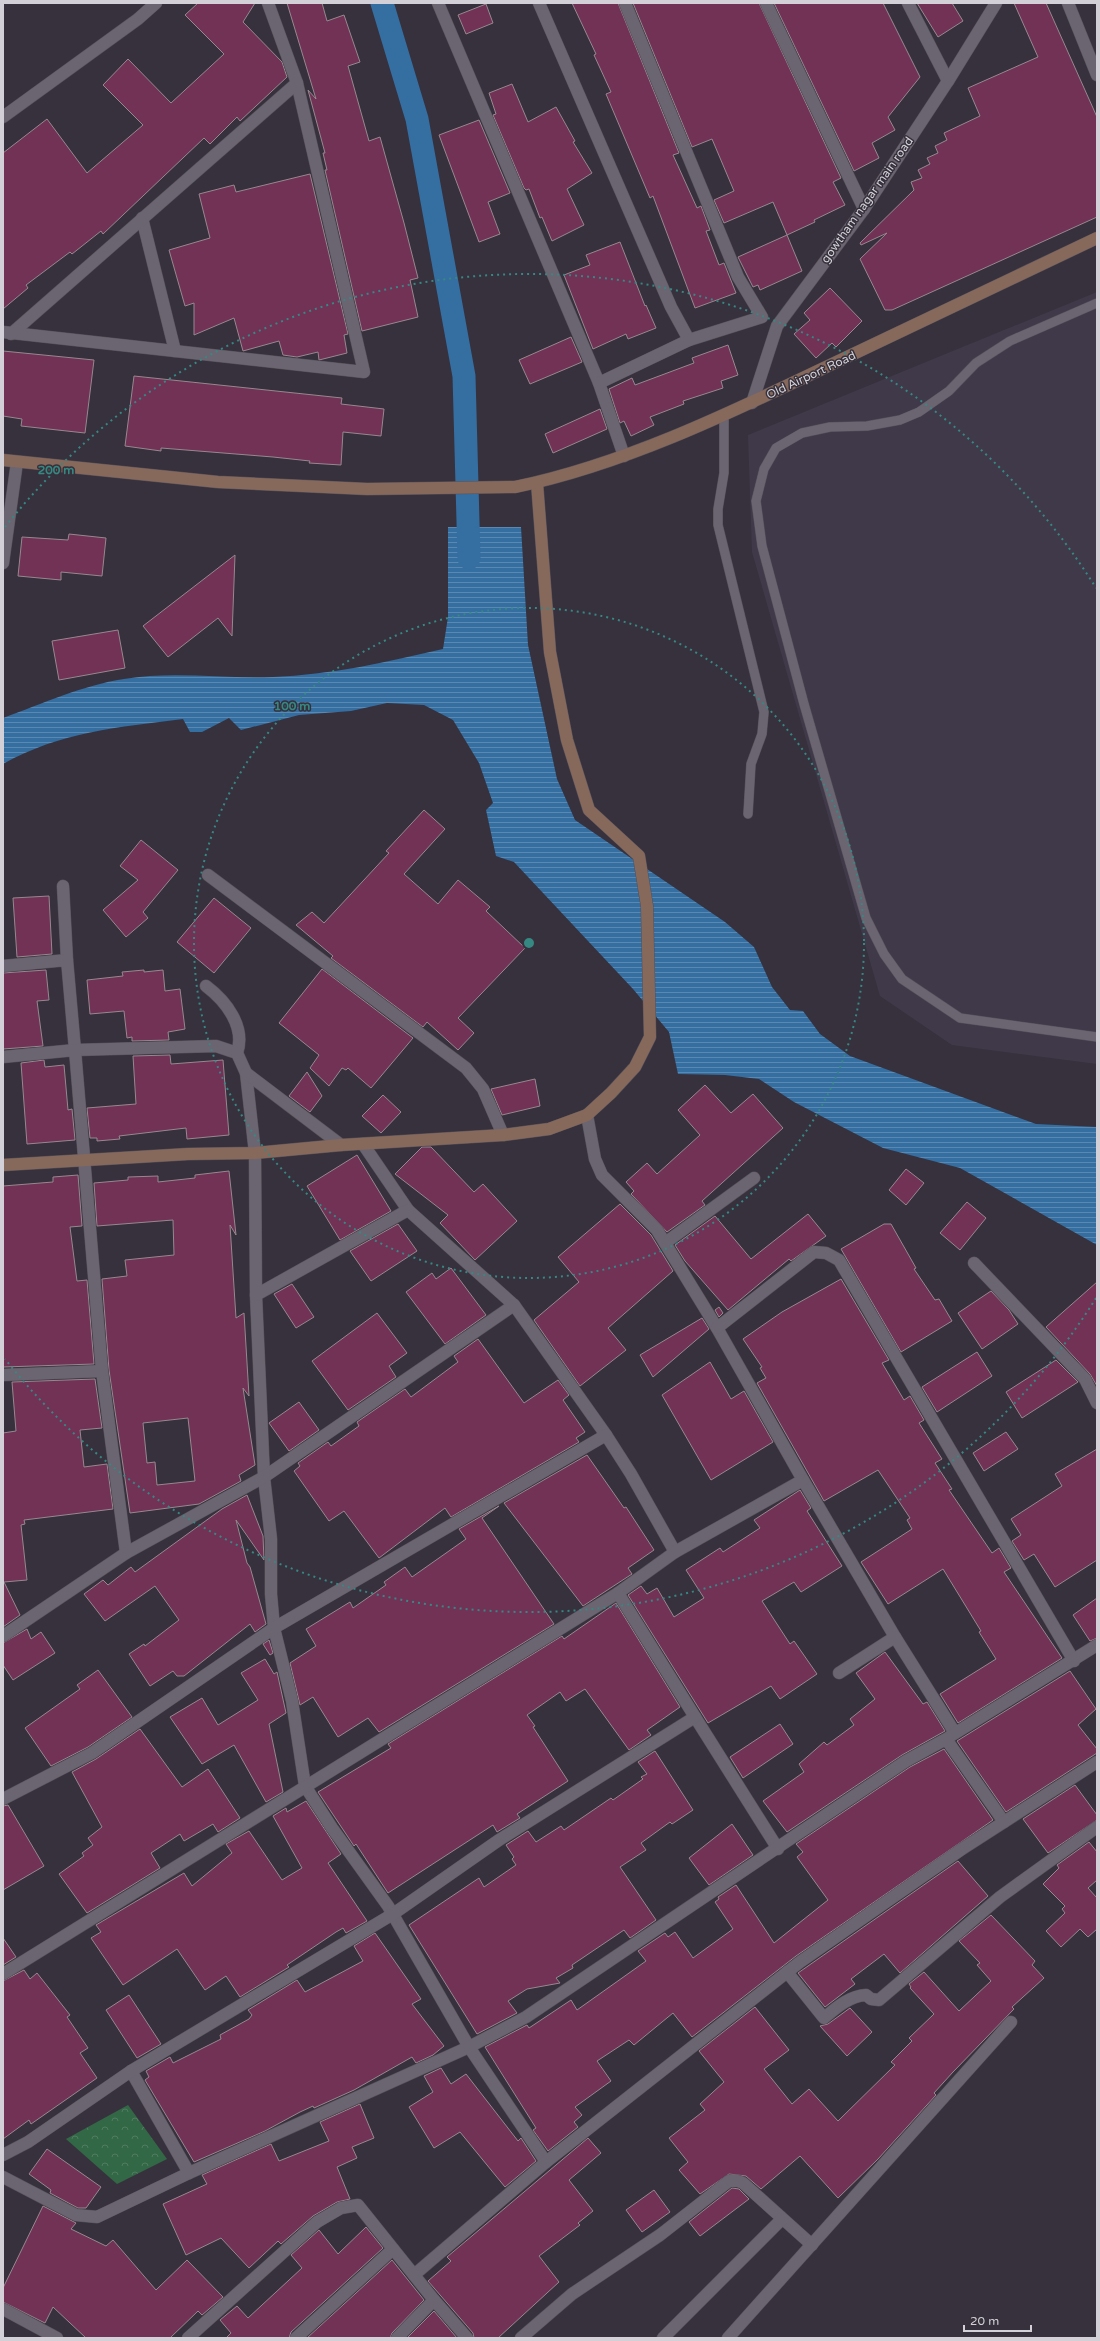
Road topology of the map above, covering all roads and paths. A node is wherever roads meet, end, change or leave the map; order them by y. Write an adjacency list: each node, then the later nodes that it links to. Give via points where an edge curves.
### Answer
1 (156, 3): 13 (street, via 138,19)
2 (268, 3): 12 (street)
3 (438, 3): 23 (street)
4 (538, 3): 21 (street, via 671,307)
5 (625, 3): 18 (street, via 738,277)
6 (766, 3): 14 (street)
7 (908, 3): 11 (street)
8 (996, 3): 11 (street, gowtham nagar main road)
9 (1068, 3): 10 (street)
10 (1097, 75)
11 (948, 81): 14 (street, gowtham nagar main road)
12 (297, 83): 15 (street); 22 (street, via 364,372)
13 (3, 116)
14 (864, 209): 19 (street, gowtham nagar main road)
15 (142, 218): 20 (street); 22 (street)
16 (1097, 238): 24 (street, Old Airport Road)
17 (1097, 303): 37 (lane, via 1010,341 976,363 950,391 919,412 900,420 867,426 830,427 802,433 776,448 764,469 756,501 762,546 804,704 866,918 884,954 902,979 960,1018)
18 (762, 317): 19 (street); 21 (street)
19 (777, 326): 24 (street, gowtham nagar main road)
20 (7, 333): 22 (street)
21 (689, 340): 23 (street)
22 (175, 352)
23 (599, 383): 26 (street)
24 (752, 402): 25 (street, Old Airport Road)
25 (724, 414): 26 (street, Old Airport Road); 31 (lane, via 724,473 718,525 764,712 762,734 751,764)
26 (624, 456): 29 (street, Old Airport Road)
27 (3, 460): 28 (street, Old Airport Road)
28 (17, 462): 29 (street, Old Airport Road, via 218,482 366,489 515,487); 30 (street)
29 (537, 482): 42 (street, via 550,652 567,740 589,810 639,856 647,906 650,1037 635,1067)
30 (3, 563)
31 (748, 814)
32 (208, 875): 43 (street, via 466,1068 483,1089)
33 (63, 886): 34 (street)
34 (67, 960): 35 (street); 38 (street)
35 (3, 966)
36 (206, 986): 39 (street, via 222,999 233,1018 241,1042)
37 (1097, 1037)
38 (75, 1050): 39 (street, via 216,1046); 40 (street); 47 (street)
39 (237, 1053): 41 (street)
40 (3, 1057)
41 (246, 1073): 45 (street); 46 (street)
42 (587, 1115): 43 (street, via 549,1129); 51 (street, via 602,1175 657,1230)
43 (503, 1135): 44 (street)
44 (363, 1144): 45 (street); 50 (street)
45 (341, 1145): 46 (street)
46 (255, 1153): 47 (street, via 188,1154); 53 (street)
47 (85, 1161): 48 (street); 56 (street)
48 (3, 1164)
49 (754, 1178): 51 (street)
50 (408, 1210): 53 (street); 54 (street)
51 (665, 1243): 55 (street)
52 (974, 1263): 58 (street, via 1085,1379)
53 (256, 1295): 60 (street)
54 (514, 1306): 59 (street); 60 (street)
55 (717, 1328): 61 (street); 69 (street, via 814,1252 826,1253 839,1260)
56 (102, 1371): 57 (street); 63 (street)
57 (3, 1375)
58 (1097, 1403)
59 (606, 1435): 62 (street, via 631,1474); 65 (street)
60 (264, 1477): 63 (street); 65 (street, via 271,1539)
61 (803, 1480): 62 (street); 67 (street)
62 (674, 1552): 64 (street)
63 (126, 1553): 66 (street)
64 (618, 1593): 71 (street); 74 (street)
65 (274, 1628): 74 (street, via 292,1701); 75 (street, via 92,1752)
66 (3, 1636)
67 (895, 1637): 70 (street); 72 (street)
68 (1097, 1645): 69 (street)
69 (1074, 1661): 72 (street)
70 (839, 1674)
71 (695, 1717): 78 (street); 79 (street, via 499,1840)
72 (951, 1736): 76 (street); 78 (street, via 906,1760)
73 (1097, 1762): 76 (street)
74 (305, 1786): 79 (street); 81 (street)
75 (3, 1799)
76 (1004, 1822): 80 (street)
77 (1097, 1827): 80 (street, via 1000,1897 879,2000 857,1995 842,2003 824,2018)
78 (778, 1849): 83 (street, via 526,2017)
79 (393, 1914): 83 (street); 84 (street)
80 (787, 1972): 86 (street)
81 (3, 1974)
82 (1011, 2022): 90 (street)
83 (469, 2047): 86 (street); 87 (street)
84 (131, 2071): 85 (street, via 28,2142); 87 (street)
85 (3, 2155)
86 (546, 2162): 92 (street)
87 (189, 2172): 88 (street, via 97,2217 76,2215)
88 (3, 2177)
89 (782, 2219): 90 (street); 100 (street, via 743,2183 729,2181 660,2235 572,2294); 101 (street)
90 (812, 2245): 102 (street)
91 (393, 2249): 92 (street); 96 (street, via 358,2205 341,2208 317,2222); 97 (street)
92 (414, 2275): 93 (street)
93 (434, 2300): 98 (street); 99 (street)
94 (3, 2309): 95 (street)
95 (58, 2338)
96 (188, 2338)
97 (296, 2338)
98 (397, 2338)
99 (467, 2338)
100 (521, 2338)
101 (663, 2338)
102 (728, 2338)

